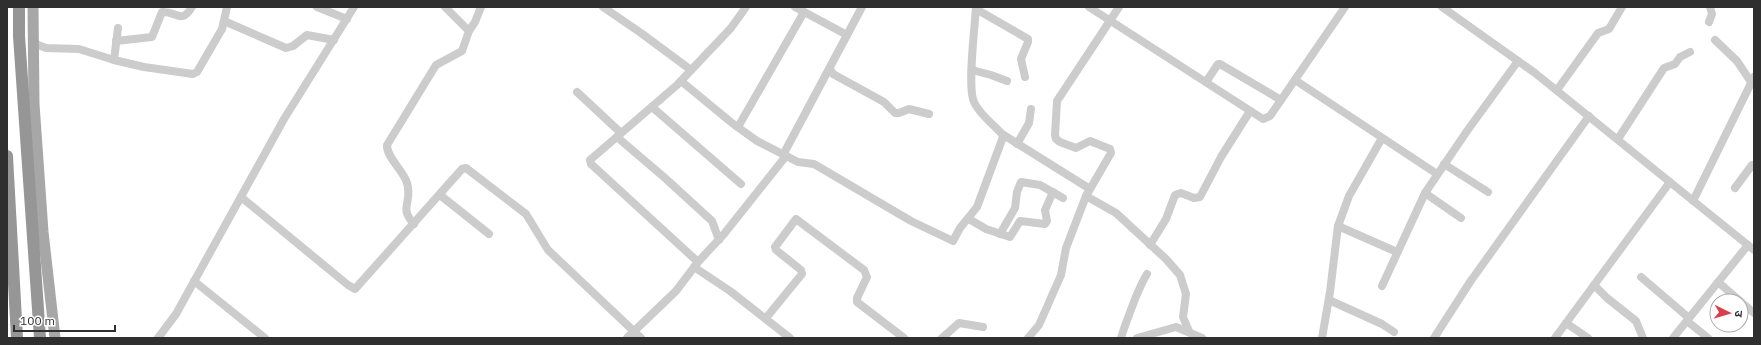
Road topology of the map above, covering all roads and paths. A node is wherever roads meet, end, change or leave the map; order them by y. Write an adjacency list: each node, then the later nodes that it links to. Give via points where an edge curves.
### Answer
1 (19, 7): 102 (highway)
2 (33, 7): 30 (main road)
3 (192, 7): 31 (street, via 185,16 162,12 152,37)
4 (227, 7): 22 (street)
5 (317, 7): 21 (street)
6 (354, 7): 21 (street)
7 (445, 7): 26 (street)
8 (481, 7): 26 (street, via 473,26)
9 (602, 7): 37 (street, via 641,32)
10 (746, 7): 37 (street, via 731,28)
11 (795, 7): 20 (street)
12 (862, 7): 27 (street)
13 (1089, 7): 23 (street)
14 (1119, 7): 23 (street)
15 (1345, 7): 41 (street)
16 (1442, 7): 35 (street)
17 (1622, 7): 45 (street, via 1609,29 1598,33)
18 (1710, 7): 24 (street, via 1712,14)
19 (976, 8): 38 (street); 39 (street, via 1028,39 1021,62)
20 (804, 12): 27 (street); 53 (street)
21 (346, 19): 28 (street)
22 (224, 21): 28 (street, via 286,48 307,35); 34 (street, via 195,73 144,67)
23 (1110, 21): 44 (street); 68 (street, via 1056,104 1056,139 1079,148 1090,141 1111,150)
24 (1709, 22)
25 (118, 28): 31 (street)
26 (468, 31): 77 (street, via 462,51 436,65 388,144 389,152 408,184 409,199 405,212)
27 (847, 35): 36 (street)
28 (334, 40): 72 (street, via 284,119)
29 (1715, 40): 40 (street)
30 (33, 43): 33 (street, via 46,48 79,49); 103 (main road, via 34,104 43,225)
31 (116, 44): 33 (street); 34 (street)
32 (1690, 52): 57 (street, via 1680,57 1675,64 1664,68)
33 (98, 55): 34 (street)
34 (114, 60)
35 (1518, 61): 45 (street); 61 (street)
36 (830, 69): 51 (street, via 833,74 884,102 895,113 909,109); 59 (street)
37 (691, 70): 42 (street)
38 (972, 70): 43 (street); 54 (street, via 971,91 977,109)
39 (1025, 77)
40 (1753, 79): 74 (street)
41 (1295, 80): 47 (street); 56 (street)
42 (681, 81): 48 (street); 53 (street)
43 (1007, 81)
44 (1206, 82): 47 (street, via 1220,64); 50 (street)
45 (1557, 90): 52 (street)
46 (577, 92): 55 (street)
47 (1280, 100): 50 (street, via 1267,118 1260,118)
48 (652, 107): 55 (street); 65 (street)
49 (1031, 109): 58 (street, via 1029,123)
50 (1250, 111): 82 (street, via 1200,197 1194,198 1181,193 1175,195 1166,219)
51 (929, 114)
52 (1589, 116): 57 (street); 116 (street, via 1470,282)
53 (738, 127): 59 (street, via 762,144)
54 (1002, 134): 58 (street); 75 (street, via 1003,140 977,206)
55 (619, 135): 81 (street, via 712,221); 85 (street, via 592,157 591,164)
56 (1382, 138): 63 (street); 78 (street, via 1349,196)
57 (1618, 140): 64 (street)
58 (1017, 144): 68 (street)
59 (784, 155): 75 (street, via 798,162 814,164 950,241 955,239); 81 (street)
60 (7, 156): 101 (highway)
61 (1444, 164): 63 (street); 69 (street)
62 (1754, 165): 66 (street)
63 (1437, 174): 70 (street)
64 (1670, 182): 74 (street); 90 (street)
65 (741, 184)
66 (1735, 188)
67 (1053, 192): 73 (street); 80 (street, via 1045,210 1045,224 1022,220 1018,222 1010,237); 80 (street, via 1033,183 1021,182 1015,208)
68 (1088, 192): 82 (street, via 1116,213); 111 (street, via 1066,248 1060,275 1039,325)
69 (1488, 192)
70 (1425, 193): 76 (street); 84 (street)
71 (440, 195): 77 (street); 79 (street); 99 (street, via 462,169 468,169 526,214 548,250)
72 (241, 197): 77 (street, via 348,286 355,289); 88 (street)
73 (1063, 198)
74 (1693, 201): 83 (street)
75 (968, 218): 80 (street, via 986,230)
76 (1461, 218)
77 (414, 224)
78 (1338, 226): 84 (street); 93 (street)
79 (489, 234)
80 (1000, 234)
81 (719, 240): 85 (street)
82 (1150, 245): 98 (street, via 1166,259 1182,279 1186,294 1183,317)
83 (1751, 247): 89 (street)
84 (1397, 252): 91 (street)
85 (696, 265): 94 (street); 99 (street, via 670,297)
86 (1147, 274): 112 (street)
87 (1641, 277): 95 (street)
88 (194, 281): 104 (street, via 176,314); 105 (street)
89 (1718, 282): 92 (street); 95 (street)
90 (1594, 285): 96 (street); 119 (street, via 1636,321)
91 (1382, 286)
92 (1731, 293)
93 (1329, 300): 100 (street); 115 (street)
94 (766, 318): 108 (street); 109 (street, via 802,274 801,270 775,247 796,220 864,270 867,277 857,302)
95 (1688, 319): 120 (street); 121 (street)
96 (1566, 323): 117 (street); 118 (street)
97 (983, 327): 110 (street, via 959,323)
98 (1189, 331): 113 (street, via 1172,327); 114 (street)
99 (634, 332): 106 (street); 107 (street)
100 (1394, 332)
101 (17, 338)
102 (40, 338)
103 (55, 338)
104 (158, 338)
105 (265, 338)
106 (628, 338)
107 (641, 338)
108 (790, 338)
109 (904, 338)
110 (942, 338)
111 (1028, 338)
112 (1121, 338)
113 (1137, 338)
114 (1202, 338)
115 (1322, 338)
116 (1434, 338)
117 (1555, 338)
118 (1588, 338)
119 (1643, 338)
120 (1673, 338)
121 (1708, 338)

